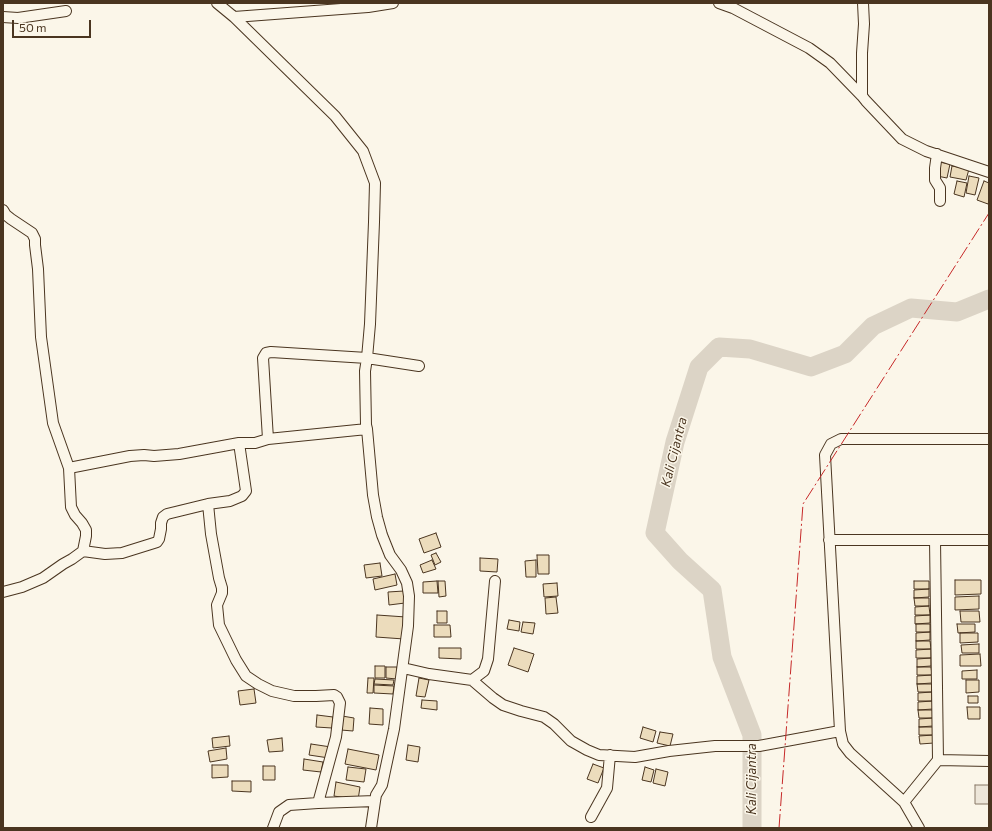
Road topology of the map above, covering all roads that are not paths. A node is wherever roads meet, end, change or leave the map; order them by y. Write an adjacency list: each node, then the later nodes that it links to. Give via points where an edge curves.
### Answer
1 (217, 3): 7 (street)
2 (393, 3): 7 (street)
3 (719, 3): 8 (street, via 809,48 830,63)
4 (864, 3): 8 (street)
5 (66, 11): 6 (street, via 18,18)
6 (3, 17)
7 (234, 17): 13 (street, via 335,116 363,151 375,183)
8 (862, 96): 9 (street, via 902,139)
9 (937, 154): 10 (street); 11 (street, via 935,180 940,188)
10 (989, 172)
11 (940, 201)
12 (3, 210): 19 (street, via 11,219 32,233 35,239 41,337 53,422)
13 (367, 358): 14 (street); 15 (street); 16 (street, via 266,353 264,358)
14 (419, 366)
15 (367, 429): 16 (street); 27 (street, via 377,517 390,555 407,583 409,596)
16 (268, 439): 18 (street, via 255,443)
17 (989, 439): 21 (street, via 841,439 830,444 824,455)
18 (239, 443): 19 (street, via 179,454 130,456); 20 (street, via 245,493 230,501)
19 (69, 468): 24 (street, via 71,508 86,530)
20 (208, 504): 24 (street, via 167,514 163,517 159,538 154,544 122,553); 35 (street, via 222,588 217,605 219,625 246,676 272,691 294,696 334,695 340,703 336,737)
21 (829, 540): 22 (street); 29 (street)
22 (935, 540): 23 (street); 31 (street)
23 (989, 540)
24 (83, 551): 26 (street, via 43,578)
25 (495, 581): 28 (street, via 488,659 484,671)
26 (3, 592)
27 (403, 668): 28 (street); 33 (street, via 394,729 382,785)
28 (472, 680): 30 (street, via 503,705 544,717 570,741 599,755)
29 (840, 731): 30 (street, via 759,746 715,746 635,757); 34 (street, via 846,749)
30 (610, 755): 36 (street, via 607,788)
31 (938, 760): 32 (street); 34 (street)
32 (989, 761)
33 (375, 801): 35 (street); 38 (street)
34 (904, 802): 39 (street)
35 (318, 803): 37 (street, via 289,805 279,812)
36 (591, 818)
37 (273, 828)
38 (371, 828)
39 (919, 828)

